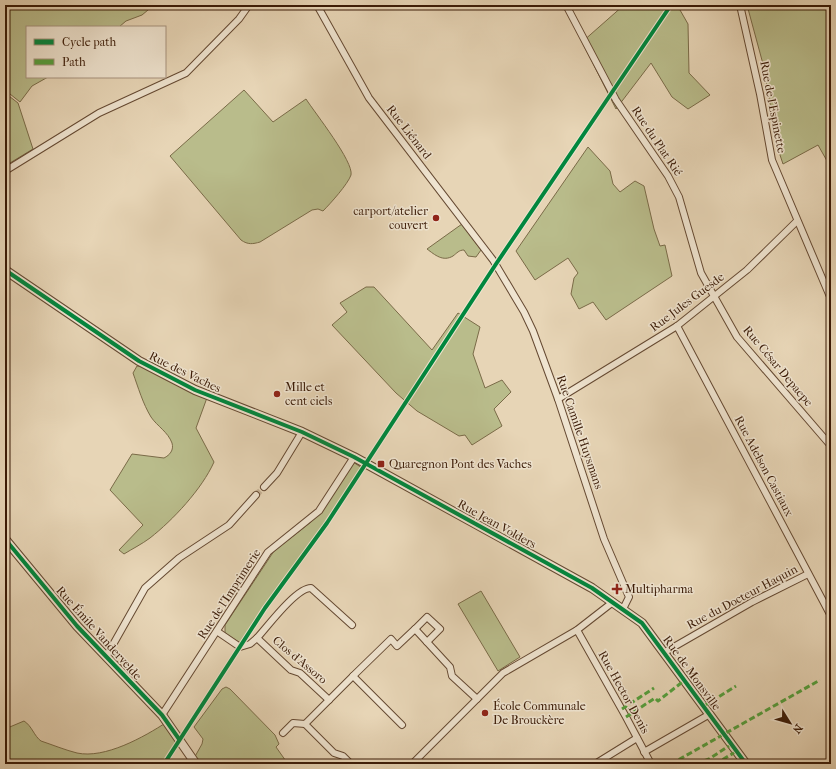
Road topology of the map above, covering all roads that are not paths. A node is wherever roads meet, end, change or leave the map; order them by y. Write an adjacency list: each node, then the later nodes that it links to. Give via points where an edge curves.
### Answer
1 (249, 5): 5 (street, via 186,73 99,113)
2 (317, 5): 7 (street, Rue Liénard, via 369,98)
3 (566, 5): 9 (street, Rue du Plat Rié, via 616,100 677,192 701,273)
4 (740, 5): 6 (street, Rue de l'Espinette, via 760,94 769,151)
5 (5, 171)
6 (798, 221): 9 (street, Rue Jules Guesde, via 747,270); 10 (street, Rue de l'Espinette)
7 (496, 264): 12 (street, Rue Camille Huysmans, via 533,331)
8 (5, 270): 13 (street, Rue des Vaches, via 139,361 195,390)
9 (714, 296): 11 (street, Rue Jules Guesde); 14 (street, Rue César Depaepe, via 744,345)
10 (831, 299)
11 (678, 326): 12 (street, Rue Jules Guesde); 20 (street, Rue Adelson Castiaux)
12 (558, 399): 22 (street, Rue Camille Huysmans, via 604,539 629,597)
13 (302, 432): 15 (street, Rue des Vaches); 17 (street, via 277,473)
14 (831, 446)
15 (354, 457): 16 (street, Rue des Vaches); 27 (street, Rue de l'Imprimerie, via 319,511 268,552)
16 (370, 466): 21 (street, Rue Jean Volders)
17 (264, 487)
18 (256, 495): 31 (street, via 229,525 179,558 145,588)
19 (5, 539): 31 (street, Rue Émile Vandervelde, via 52,597)
20 (808, 574): 23 (street, Rue Adelson Castiaux); 30 (street, Rue du Docteur Haquin, via 752,602)
21 (613, 602): 22 (street, Rue de Monsville); 26 (street)
22 (623, 609): 30 (street, Rue de Monsville, via 642,623)
23 (831, 616)
24 (352, 625): 28 (street, Clos d'Assoro, via 311,588 306,588 292,599)
25 (415, 629): 29 (street); 29 (street, via 428,617 440,629); 32 (street, Clos d'Assoro, via 397,646 391,639)
26 (577, 630): 33 (street, via 503,673); 40 (street, Rue Hector Denis)
27 (218, 632): 28 (street, Clos d'Assoro, via 240,647 250,644); 36 (street, Rue de l'Imprimerie)
28 (257, 638): 34 (street, Clos d'Assoro)
29 (427, 642): 33 (street, via 450,667 452,676)
30 (665, 652): 35 (street, Rue de Monsville)
31 (106, 657): 36 (street, Rue Émile Vandervelde)
32 (353, 676): 34 (street, Clos d'Assoro); 38 (street)
33 (477, 699): 44 (street)
34 (328, 700): 37 (street, Clos d'Assoro)
35 (710, 714): 41 (street); 47 (street, Rue de Monsville)
36 (162, 715): 42 (street, Rue Émile Vandervelde)
37 (305, 724): 39 (street, via 293,723); 43 (street, via 334,753 343,756)
38 (402, 725)
39 (283, 733)
40 (637, 738): 41 (street, Rue Hector Denis); 45 (street)
41 (644, 752): 46 (street, Rue Hector Denis)
42 (196, 764)
43 (351, 764)
44 (412, 764)
45 (595, 764)
46 (651, 764)
47 (746, 764)

